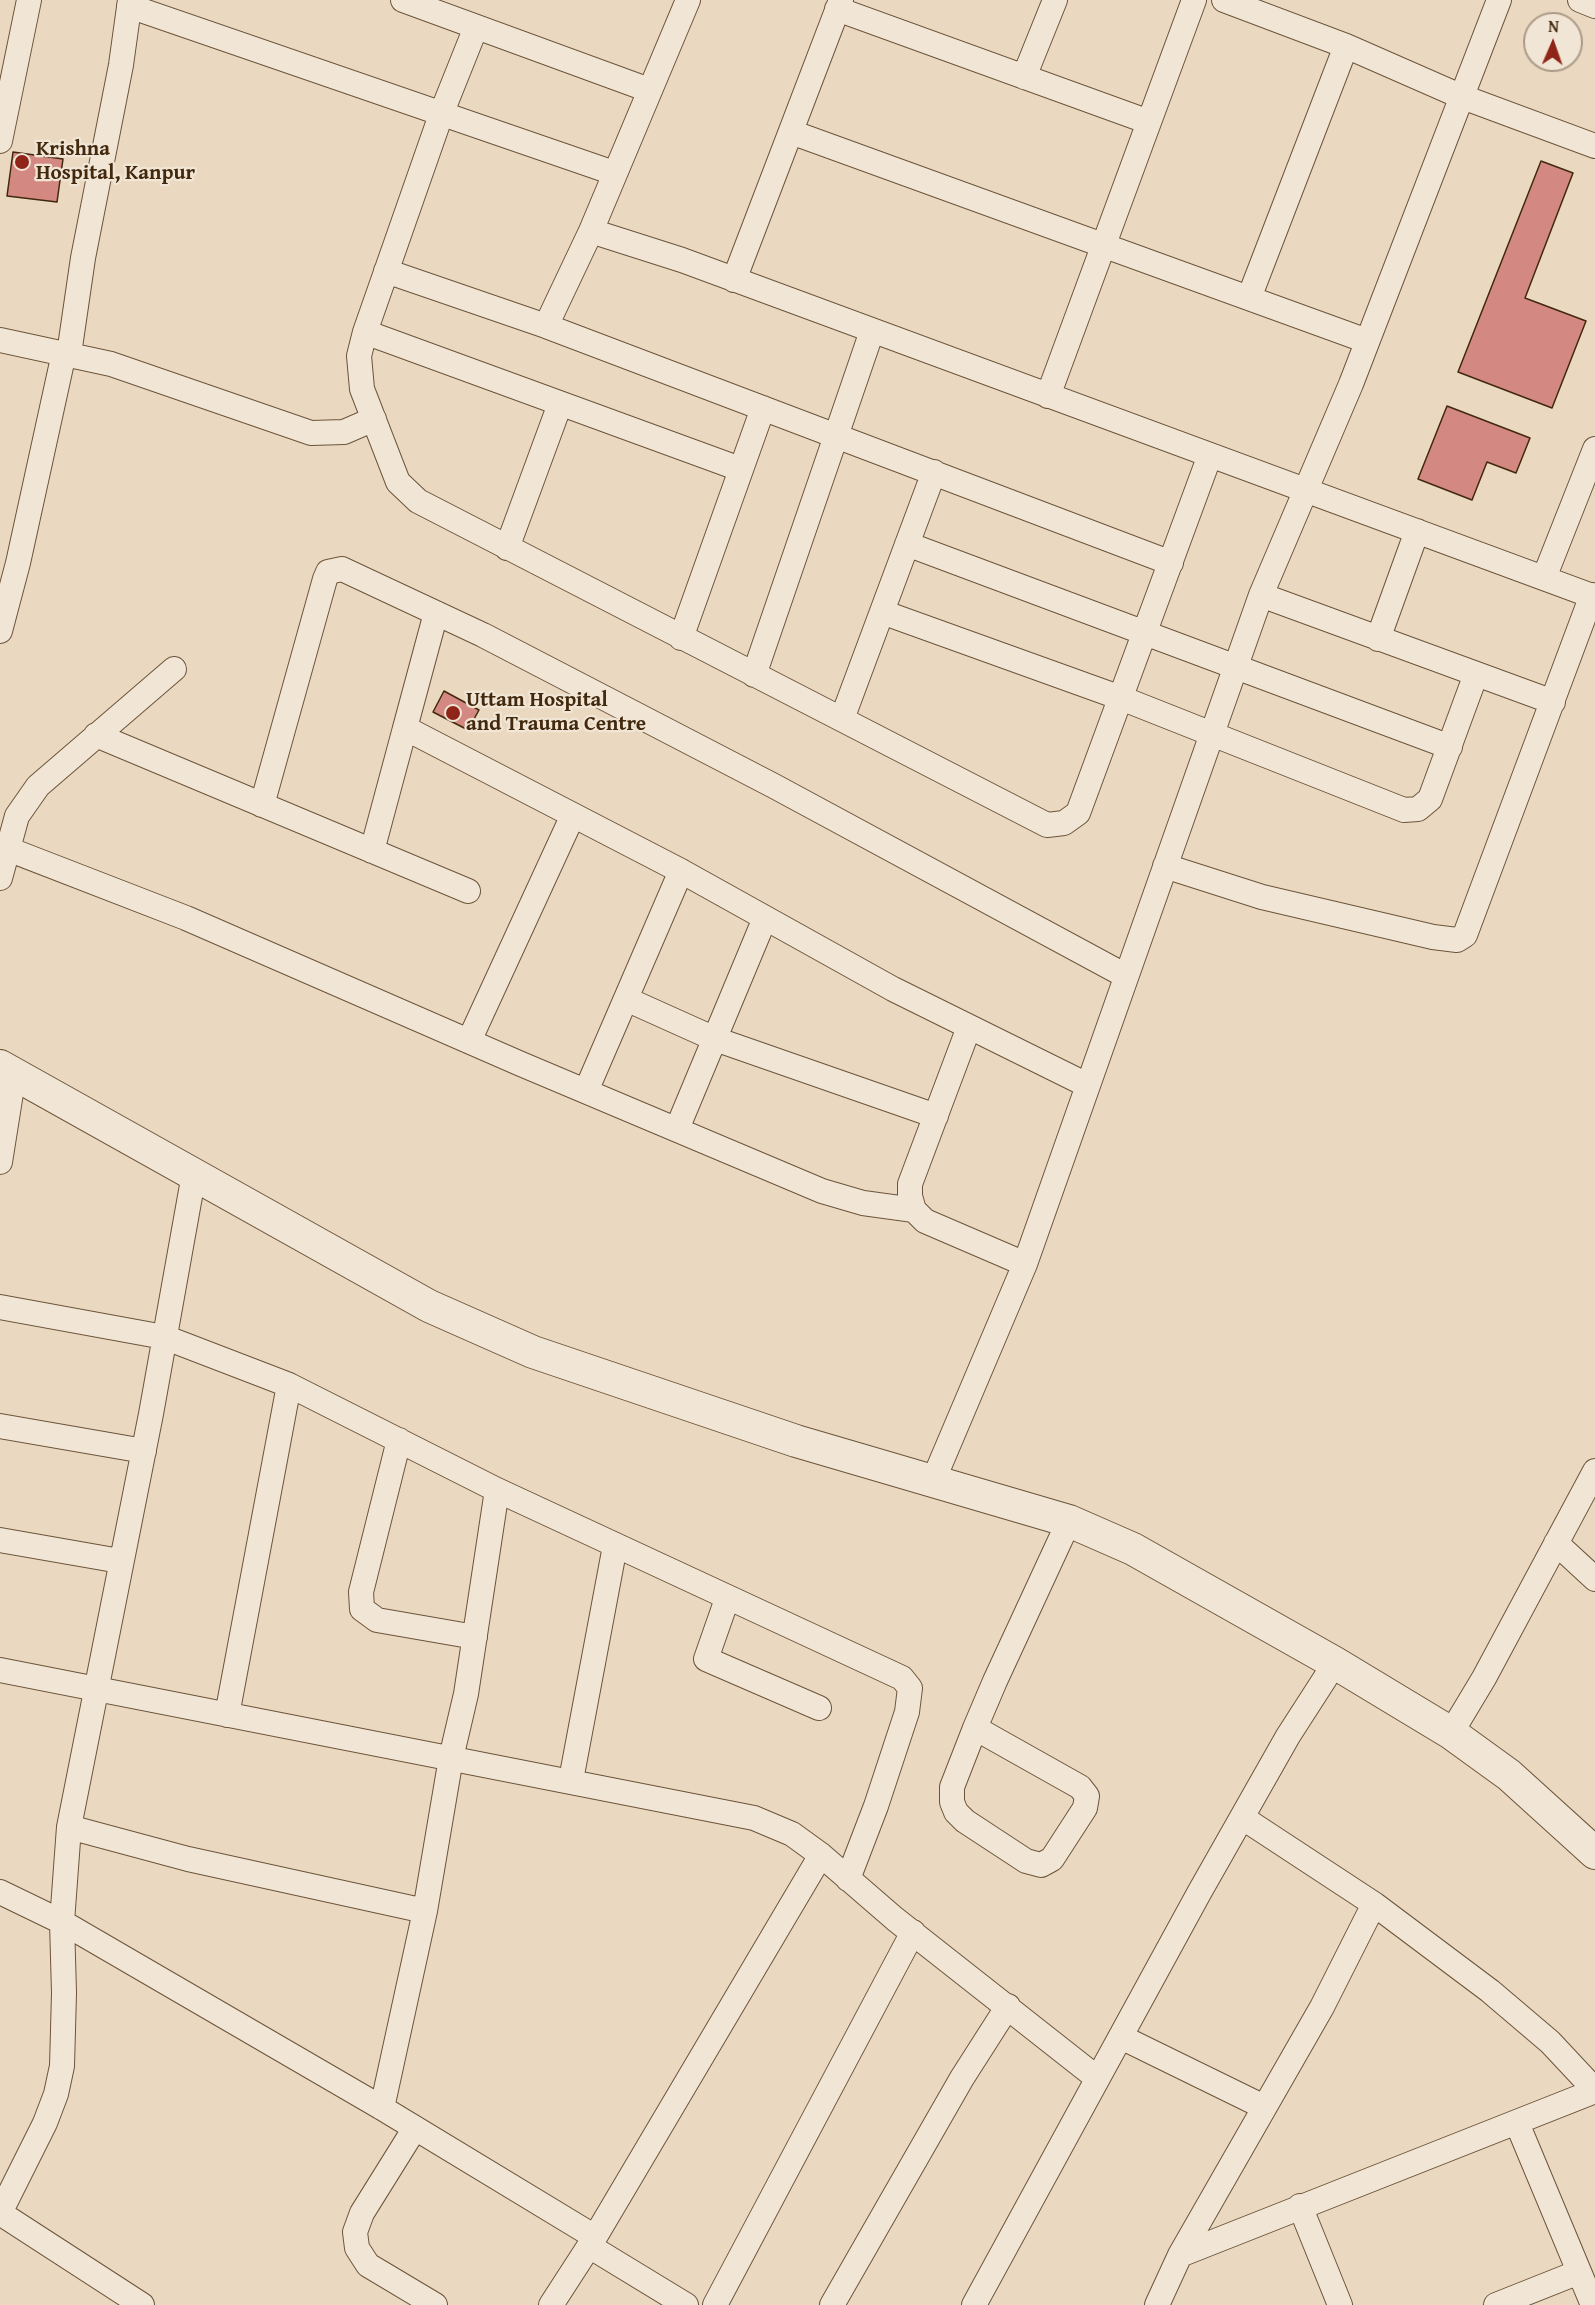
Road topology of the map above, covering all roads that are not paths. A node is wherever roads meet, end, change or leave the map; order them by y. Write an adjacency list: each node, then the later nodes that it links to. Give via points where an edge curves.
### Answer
1 (29, 0): 20 (street)
2 (403, 0): 12 (street)
3 (688, 0): 15 (street)
4 (1054, 0): 14 (street)
5 (1194, 0): 18 (street)
6 (1224, 0): 13 (street)
7 (1499, 0): 16 (street)
8 (1580, 0): 11 (street)
9 (130, 3): 17 (street); 33 (street)
10 (839, 5): 14 (street); 19 (street)
11 (1595, 6)
12 (476, 27): 15 (street); 17 (street)
13 (1346, 46): 16 (street); 27 (street)
14 (1024, 77): 18 (street)
15 (649, 90): 22 (street)
16 (1460, 96): 21 (street); 32 (street)
17 (442, 112): 22 (street); 25 (street)
18 (1149, 122): 24 (street)
19 (791, 132): 24 (street); 26 (street)
20 (0, 141)
21 (1595, 146)
22 (614, 173): 23 (street)
23 (591, 231): 26 (street); 28 (street)
24 (1104, 245): 27 (street); 34 (street)
25 (386, 270): 28 (street); 30 (street)
26 (735, 280): 29 (street)
27 (1249, 298): 32 (street)
28 (546, 326): 36 (street)
29 (872, 331): 34 (street); 38 (street)
30 (365, 332): 35 (street); 37 (street, via 359,356 362,389)
31 (0, 340): 33 (street)
32 (1367, 341): 43 (street)
33 (66, 354): 37 (street, via 111,364 311,433 344,432); 53 (street)
34 (1048, 396): 39 (street)
35 (560, 404): 41 (street); 46 (street)
36 (763, 408): 38 (street); 41 (street)
37 (374, 419): 46 (street, via 398,482 418,501)
38 (836, 436): 42 (street); 59 (street)
39 (1210, 455): 43 (street); 47 (street)
40 (1593, 462): 48 (street)
41 (740, 469): 55 (street)
42 (934, 472): 45 (street); 47 (street)
43 (1305, 490): 44 (street); 49 (street)
44 (1417, 531): 48 (street); 56 (street)
45 (907, 544): 51 (street); 54 (street)
46 (507, 548): 55 (street)
47 (1171, 562): 54 (street)
48 (1544, 578): 50 (street)
49 (1261, 595): 56 (street); 57 (street)
50 (1593, 596): 62 (street)
51 (882, 612): 61 (street); 63 (street)
52 (436, 613): 64 (street); 68 (street, via 342,569 328,572); 77 (street, via 774,786)
53 (0, 631)
54 (1145, 632): 57 (street); 61 (street)
55 (681, 638): 59 (street)
56 (1378, 639): 60 (street)
57 (1236, 666): 65 (street); 67 (street)
58 (174, 669): 66 (street)
59 (754, 675): 63 (street)
60 (1476, 675): 62 (street); 67 (street)
61 (1121, 698): 63 (street, via 1078,813 1064,823 1047,825); 65 (street)
62 (1553, 702): 72 (street, via 1465,935 1457,940 1262,897)
63 (842, 719)
64 (405, 728): 69 (street); 71 (street)
65 (1212, 733): 67 (street, via 1404,810 1418,809 1430,799); 72 (street)
66 (96, 735): 68 (street); 70 (street, via 38,786 17,816)
67 (1450, 747)
68 (262, 805): 71 (street)
69 (573, 815): 73 (street); 81 (street)
70 (4, 846): 74 (street); 81 (street, via 186,918)
71 (372, 851): 75 (street)
72 (1165, 866): 77 (street)
73 (681, 871): 76 (street); 78 (street)
74 (0, 878)
75 (468, 891)
76 (765, 918): 79 (street); 80 (street)
77 (1126, 976): 83 (street)
78 (626, 999): 80 (street); 84 (street)
79 (969, 1027): 83 (street); 85 (street)
80 (715, 1039): 85 (street); 86 (street)
81 (469, 1041): 84 (street)
82 (7, 1070): 87 (street); 88 (street)
83 (1087, 1085): 90 (street)
84 (586, 1091): 86 (street)
85 (936, 1116): 89 (street, via 910,1184)
86 (677, 1129): 89 (street, via 822,1191 864,1203)
87 (0, 1162)
88 (194, 1174): 92 (street); 98 (street, via 429,1306 533,1352 796,1441)
89 (914, 1210): 90 (street, via 926,1221)
90 (1024, 1264): 98 (street)
91 (0, 1307): 92 (street)
92 (164, 1336): 93 (street); 96 (street)
93 (289, 1385): 95 (street); 112 (street)
94 (0, 1426): 96 (street)
95 (399, 1440): 99 (street); 107 (street, via 361,1592 362,1610 377,1620)
96 (144, 1451): 104 (street)
97 (1595, 1471): 102 (street)
98 (933, 1481): 100 (street)
99 (496, 1490): 103 (street); 107 (street)
100 (1069, 1521): 108 (street, via 1133,1549); 113 (street)
101 (0, 1540): 104 (street)
102 (1556, 1543): 105 (street); 114 (street)
103 (615, 1546): 106 (street); 116 (street)
104 (120, 1561): 110 (street)
105 (1595, 1579)
106 (728, 1599): 111 (street, via 706,1659); 121 (street, via 902,1678 910,1688 907,1712)
107 (475, 1637): 115 (street)
108 (1335, 1663): 114 (street); 117 (street, via 1288,1736)
109 (0, 1670): 110 (street)
110 (95, 1691): 112 (street); 118 (street)
111 (819, 1708)
112 (227, 1715): 115 (street)
113 (975, 1728): 113 (street, via 952,1787 956,1812 1026,1861 1041,1865 1052,1859 1085,1808 1087,1796 1080,1787)
114 (1451, 1733): 119 (street)
115 (451, 1758): 116 (street); 124 (street)
116 (571, 1780): 120 (street, via 754,1818 792,1834)
117 (1243, 1818): 123 (street); 128 (street)
118 (69, 1827): 124 (street, via 188,1859); 125 (street)
119 (1591, 1841)
120 (821, 1855): 121 (street); 137 (street)
121 (848, 1879): 126 (street)
122 (0, 1892): 125 (street)
123 (1374, 1904): 130 (street, via 1490,1991 1550,2042); 131 (street, via 1322,2007)
124 (425, 1911): 132 (street)
125 (62, 1922): 132 (street); 136 (street, via 62,2066 45,2123)
126 (913, 1932): 127 (street); 144 (street)
127 (1008, 2006): 129 (street); 145 (street, via 962,2078)
128 (1121, 2037): 129 (street); 131 (street)
129 (1097, 2078): 146 (street)
130 (1595, 2090): 133 (street)
131 (1264, 2107): 138 (street)
132 (382, 2108): 134 (street)
133 (1517, 2124): 135 (street); 139 (street)
134 (415, 2128): 137 (street); 140 (street, via 362,2213 356,2232 357,2248 368,2265)
135 (1300, 2206): 138 (street); 148 (street)
136 (0, 2213): 141 (street)
137 (592, 2242): 142 (street); 143 (street)
138 (1180, 2255): 147 (street)
139 (1580, 2272): 149 (street); 150 (street)
140 (418, 2302)
141 (142, 2305)
142 (551, 2305)
143 (686, 2305)
144 (715, 2305)
145 (832, 2305)
146 (974, 2305)
147 (1157, 2305)
148 (1340, 2305)
149 (1499, 2305)
150 (1593, 2305)

